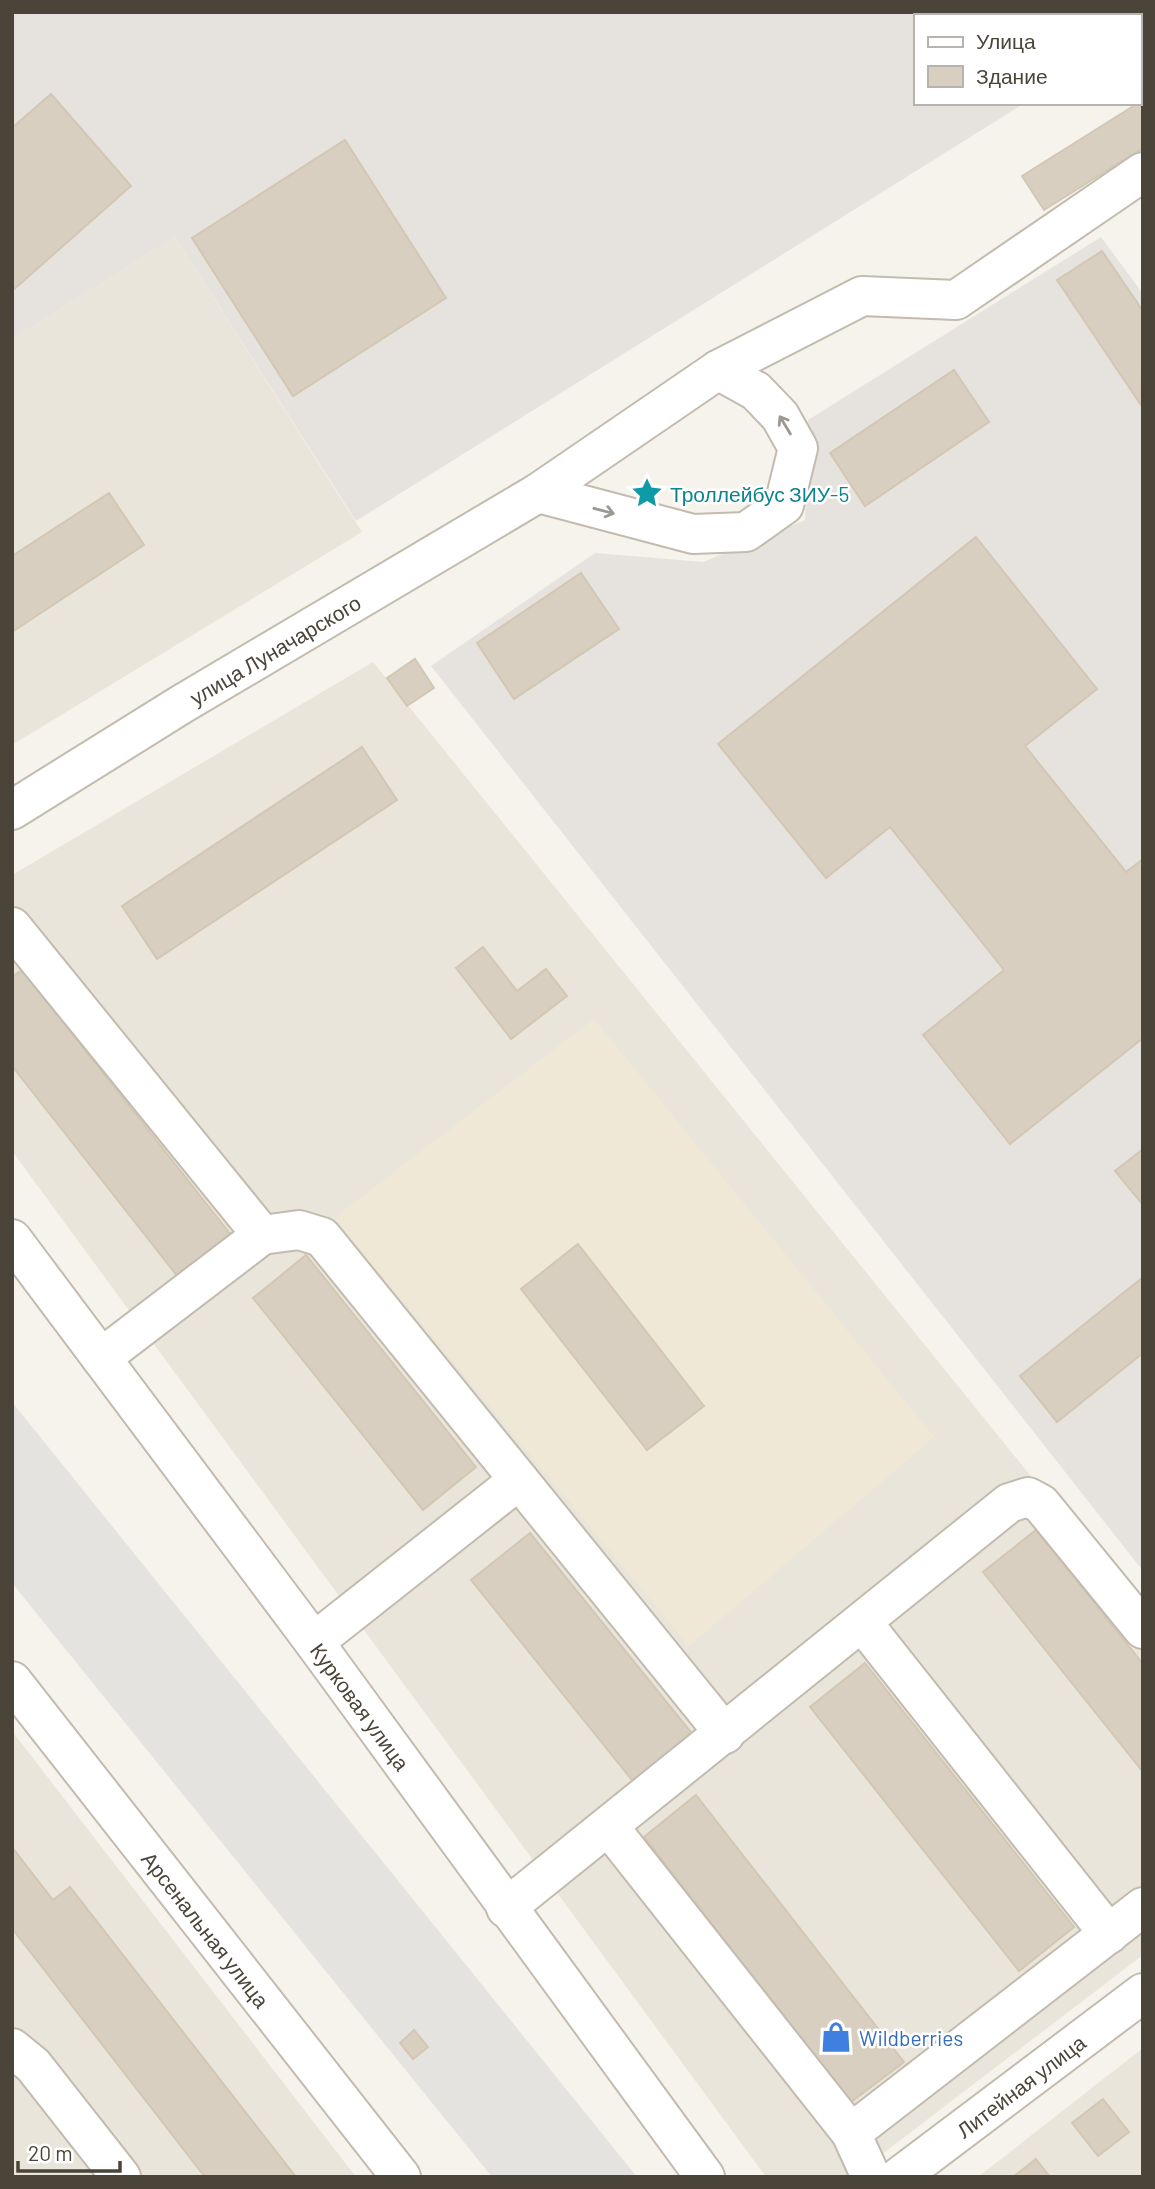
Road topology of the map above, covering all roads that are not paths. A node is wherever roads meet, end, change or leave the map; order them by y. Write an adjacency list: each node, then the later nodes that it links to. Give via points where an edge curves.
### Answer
1 (1143, 172): 2 (street, улица Луначарского, via 956,300 862,296)
2 (718, 370): 3 (street, улица Луначарского); 3 (street, one-way to 2, via 693,534 746,532 784,505 798,448 780,416 756,391)
3 (538, 493): 4 (street, улица Луначарского)
4 (12, 810)
5 (12, 927): 6 (street)
6 (262, 1235): 8 (street); 9 (street, via 299,1230 322,1237)
7 (12, 1239): 8 (street, Курковая улица)
8 (101, 1358): 12 (street, Курковая улица)
9 (519, 1480): 12 (street); 14 (street)
10 (862, 1622): 11 (street, via 1009,1503 1028,1497 1041,1504); 14 (street); 18 (street)
11 (1143, 1629)
12 (314, 1642): 16 (street, Курковая улица)
13 (12, 1681): 23 (street, Арсенальная улица)
14 (725, 1734): 15 (street)
15 (609, 1827): 16 (street); 21 (street)
16 (506, 1908): 24 (street, Курковая улица)
17 (1143, 1908): 18 (street)
18 (1109, 1934): 21 (street)
19 (1143, 1993): 26 (street, Литейная улица)
20 (12, 2048): 22 (street, via 33,2065)
21 (851, 2133): 25 (street)
22 (121, 2177)
23 (401, 2177)
24 (705, 2177)
25 (871, 2177)
26 (899, 2177)

